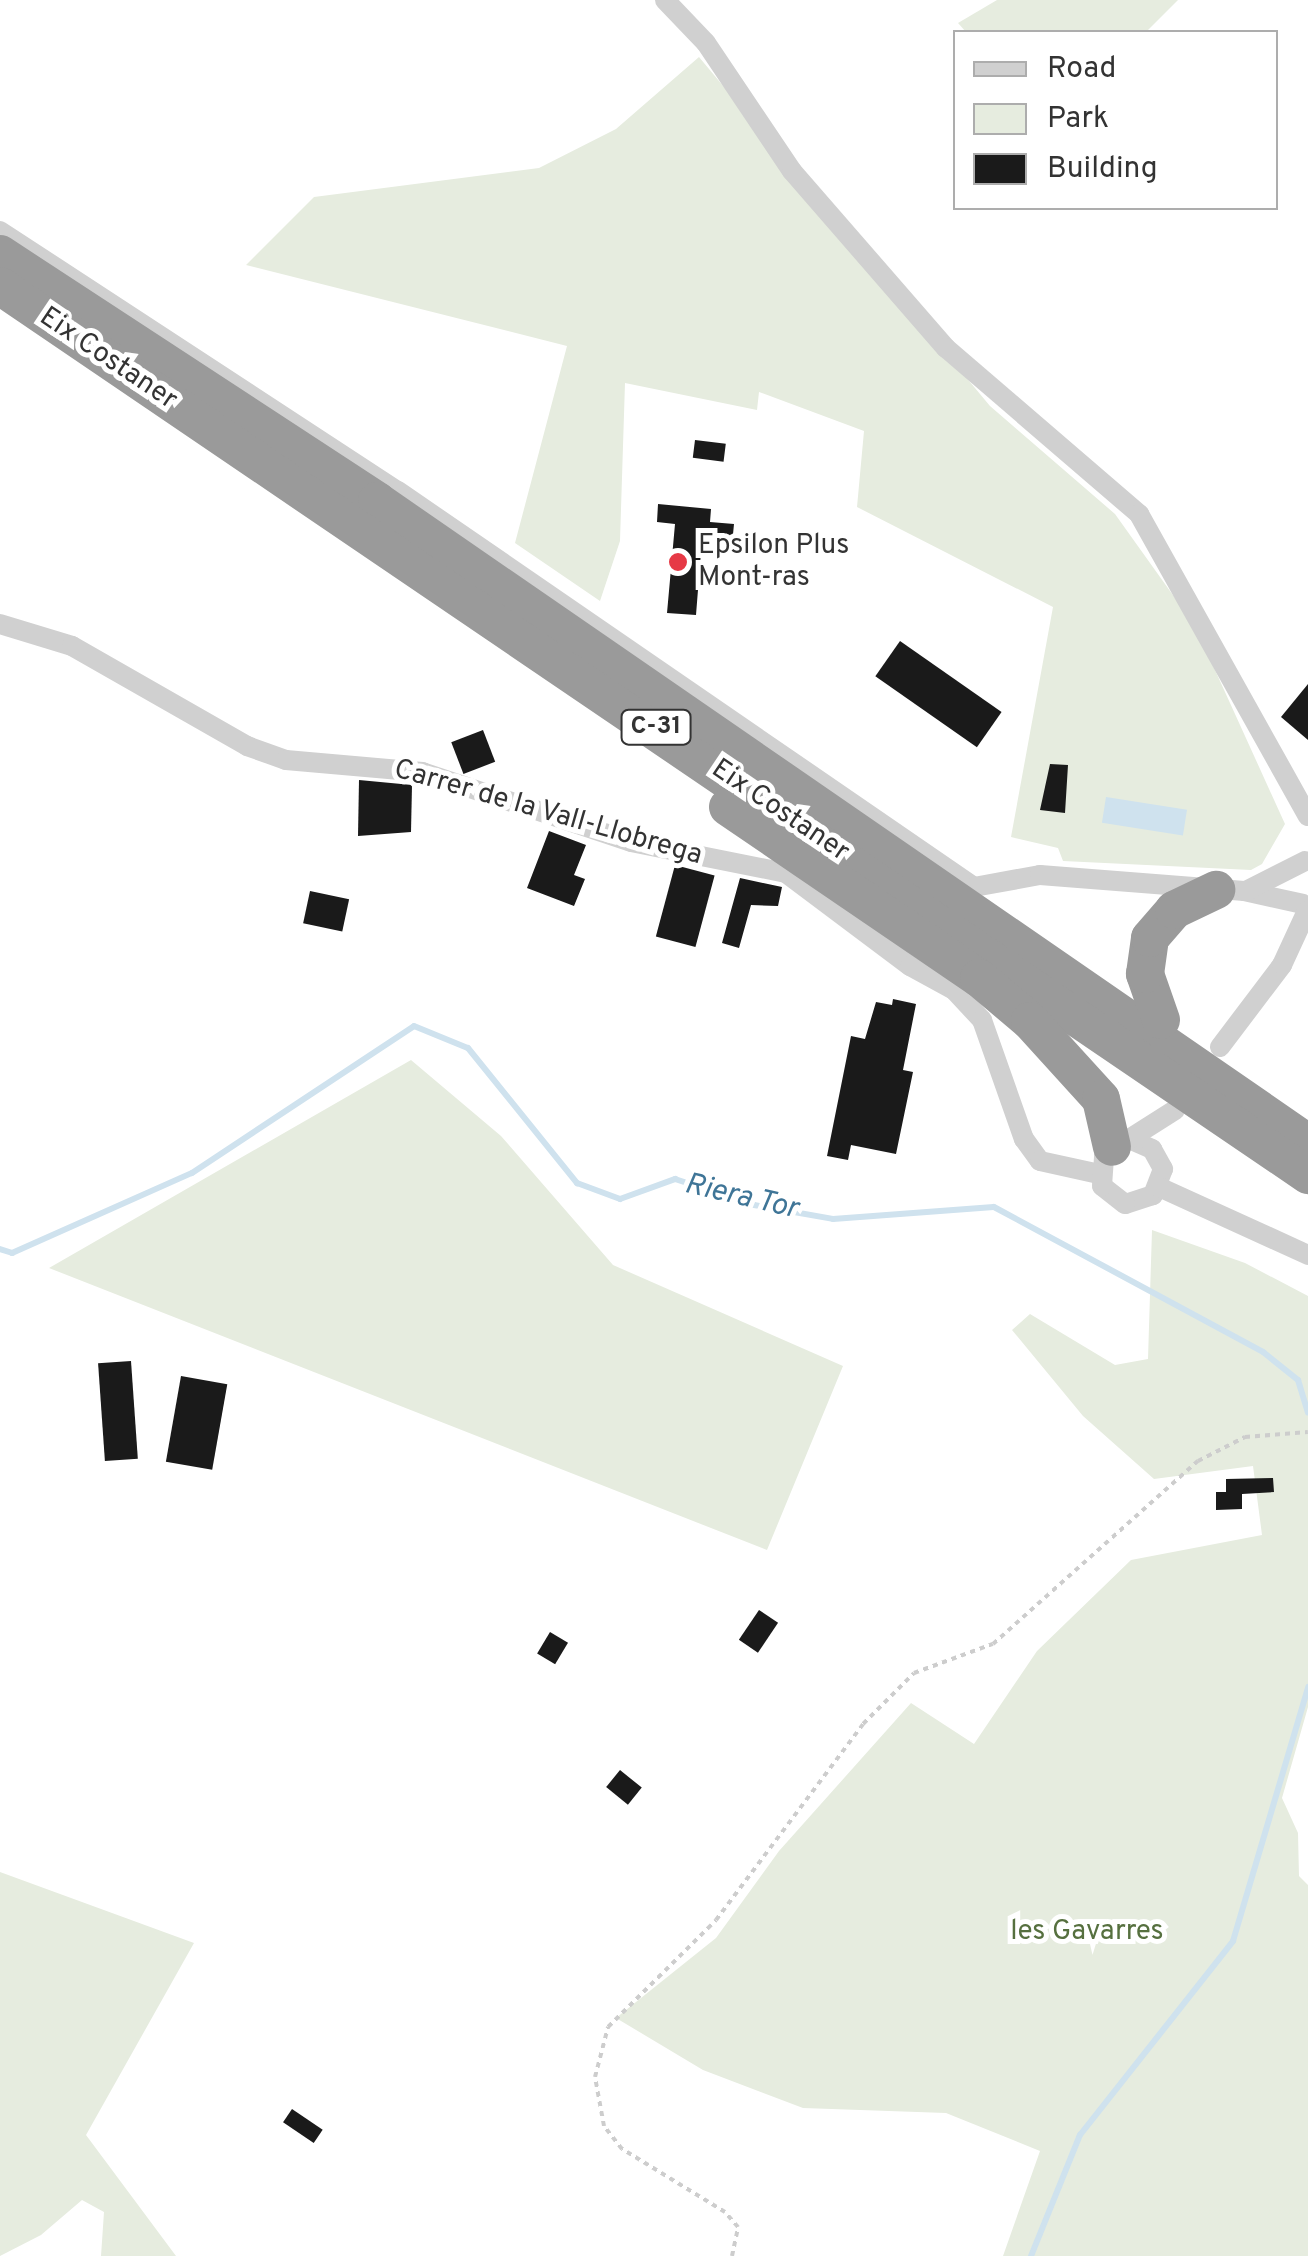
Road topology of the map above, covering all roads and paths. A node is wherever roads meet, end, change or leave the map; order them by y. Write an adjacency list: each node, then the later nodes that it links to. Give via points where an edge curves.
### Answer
1 (665, 0): 7 (street, via 706,43 792,171 946,348 1139,514)
2 (0, 231): 9 (street, via 398,490)
3 (0, 254): 17 (highway, C-31, via 378,501)
4 (0, 286): 20 (highway, Eix Costaner / C-31)
5 (0, 317): 18 (highway, via 230,464 979,978 1072,1060 1101,1099)
6 (0, 624): 18 (street, Carrer de la Vall-Llobrega, via 72,646 247,746 286,760 422,772 631,842 786,873 910,966 954,990 982,1020 1024,1139 1040,1161)
7 (1308, 816)
8 (1306, 859): 10 (street); 11 (street, via 1299,882)
9 (974, 887): 10 (street, via 1040,875); 14 (highway)
10 (1230, 890): 11 (street); 14 (highway, via 1174,910 1150,938 1145,974)
11 (1306, 909): 13 (street)
12 (1308, 948): 13 (street)
13 (1282, 965): 15 (street)
14 (1162, 1020): 16 (highway)
15 (1220, 1047)
16 (1308, 1126)
17 (1308, 1142)
18 (1115, 1154): 19 (street); 19 (street, via 1175,1110); 21 (street, via 1107,1194 1125,1204 1143,1202)
19 (1160, 1158): 21 (street)
20 (1308, 1175)
21 (1160, 1187): 22 (street)
22 (1308, 1255)
23 (1308, 1432): 24 (path, via 1245,1437 1198,1461 993,1644 914,1673 864,1724 716,1920 608,2026 595,2077 604,2126 622,2149 725,2212 738,2227)
24 (732, 2256)

